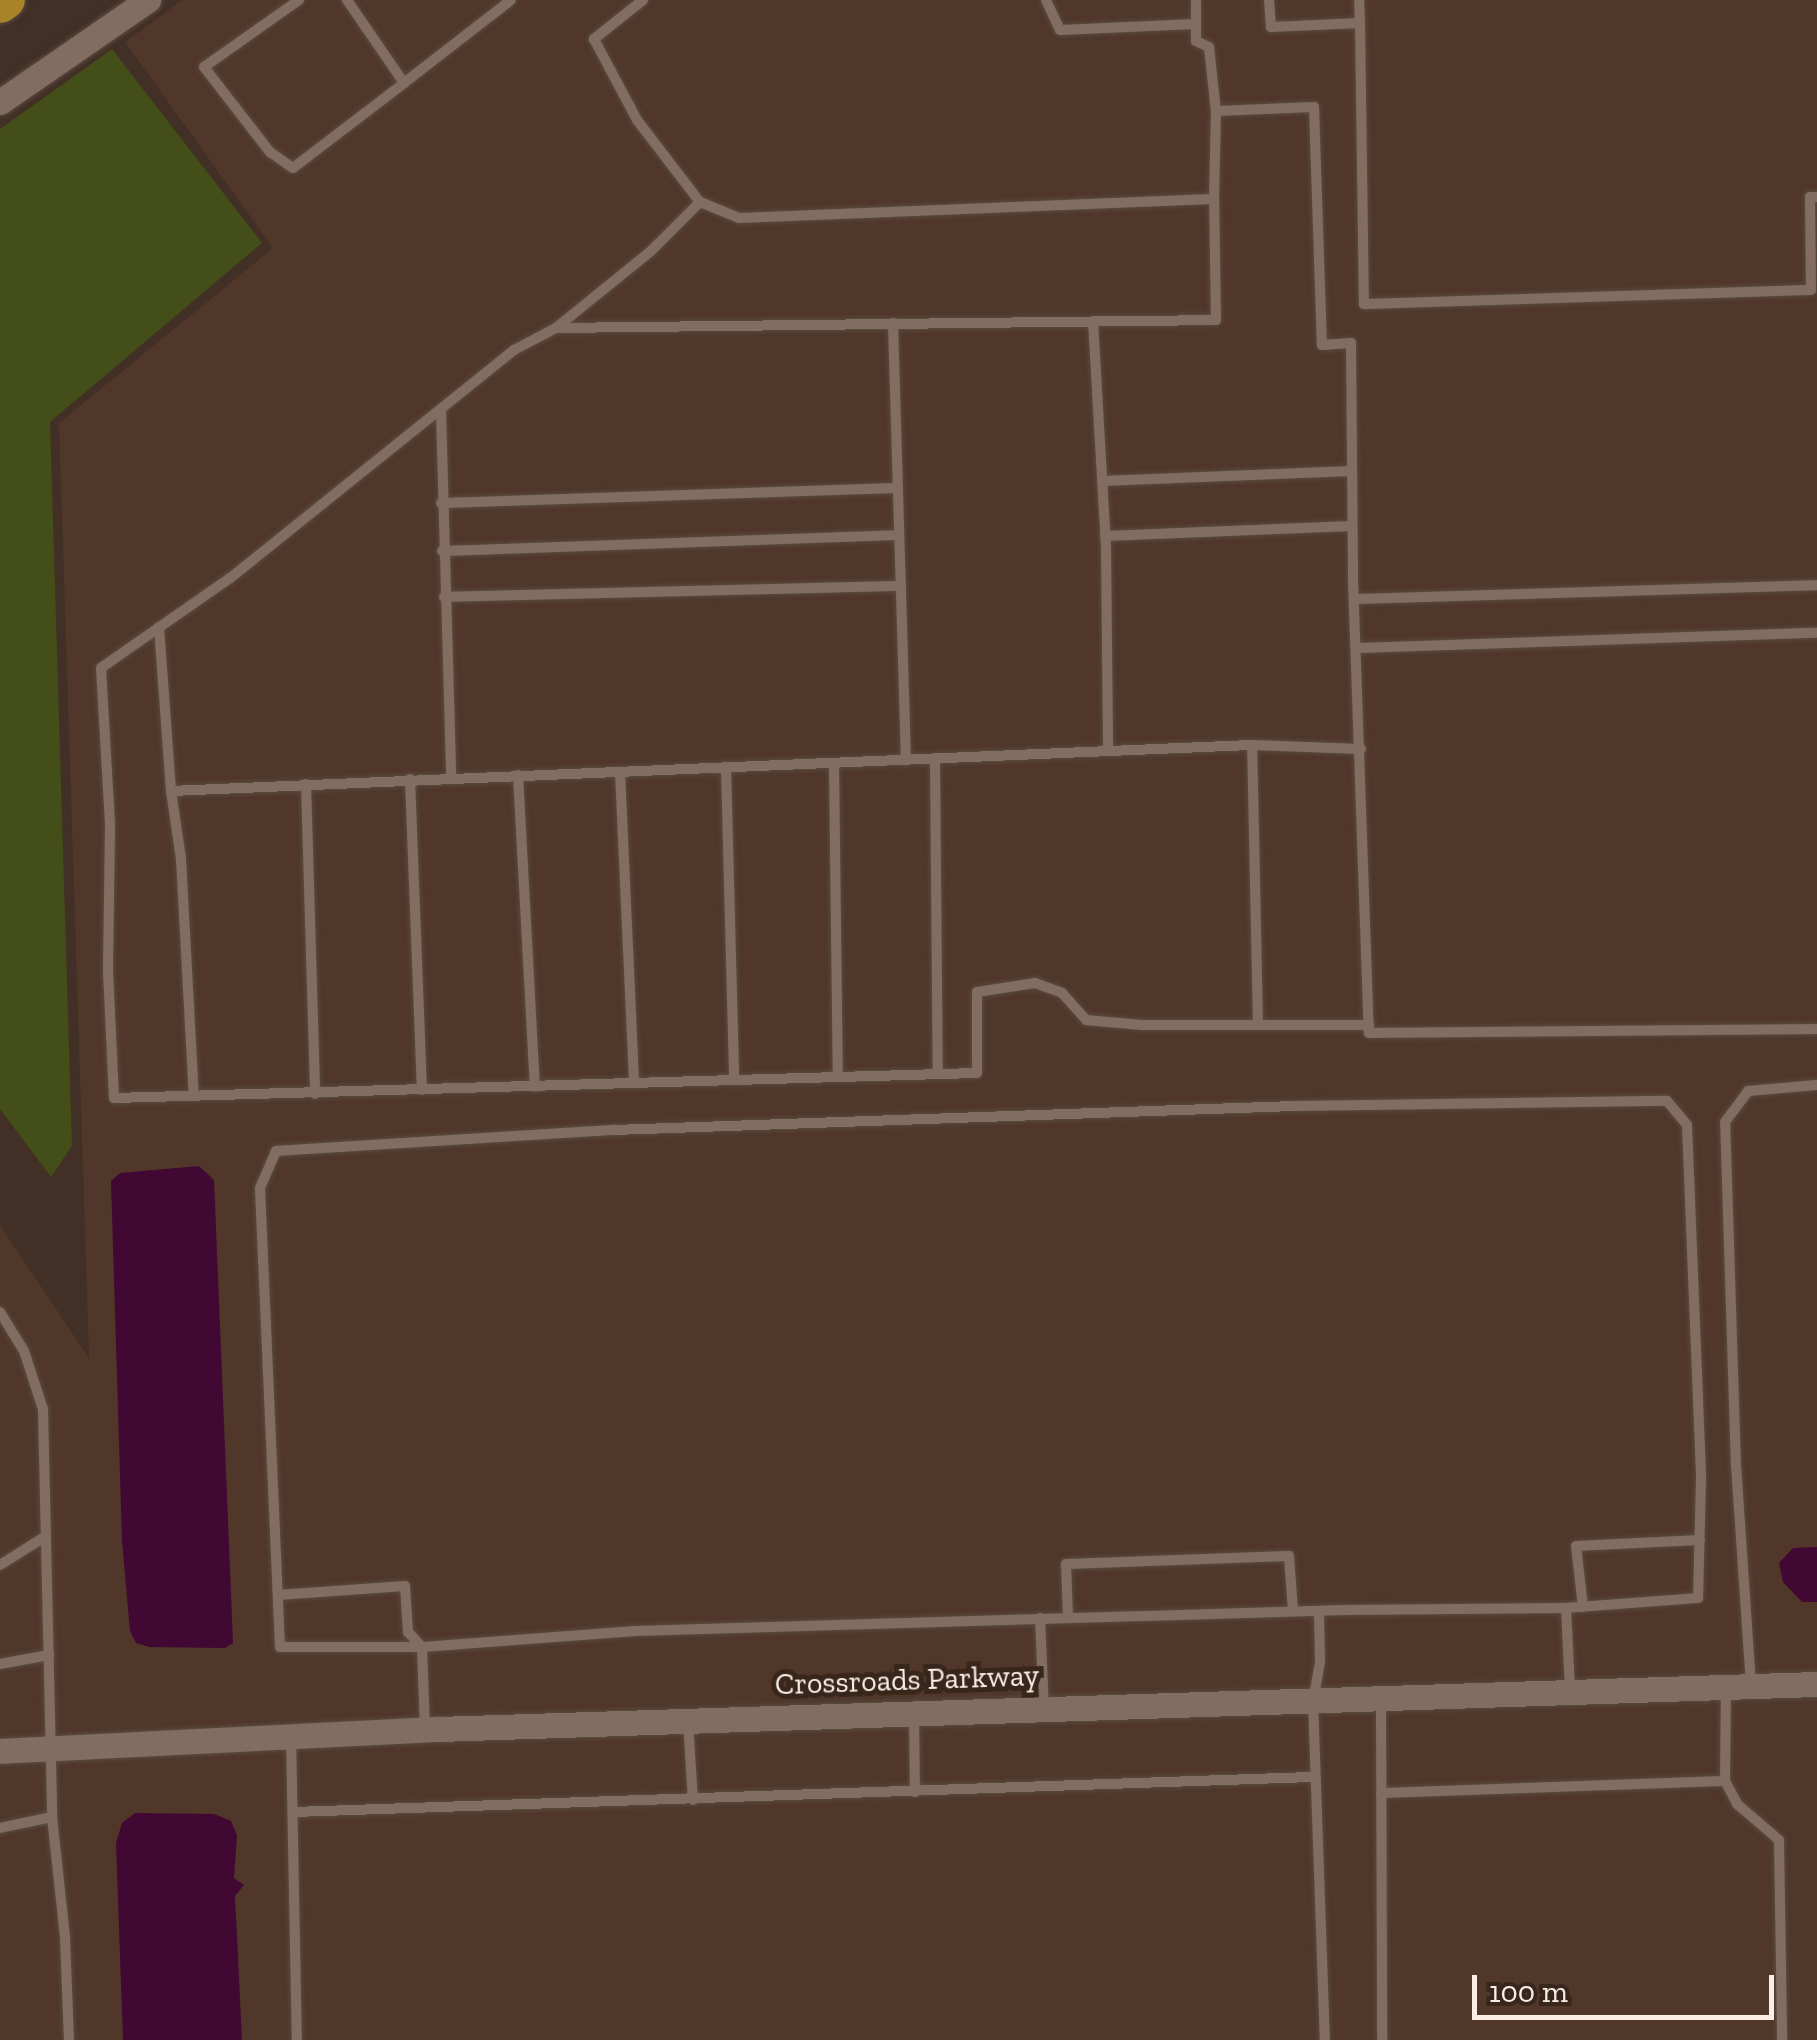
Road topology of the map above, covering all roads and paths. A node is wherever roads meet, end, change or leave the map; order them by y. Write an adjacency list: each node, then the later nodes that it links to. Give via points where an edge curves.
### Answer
1 (6, 0): 11 (highway)
2 (148, 0): 15 (street)
3 (299, 0): 14 (lane, via 204,67 270,152 293,168)
4 (347, 0): 14 (lane)
5 (510, 0): 14 (lane)
6 (644, 0): 19 (lane, via 594,38 636,120)
7 (1046, 0): 12 (lane, via 1060,30)
8 (1196, 0): 12 (lane)
9 (1269, 0): 13 (lane, via 1271,27)
10 (1360, 0): 13 (lane)
11 (0, 4)
12 (1196, 24): 16 (lane, via 1196,41 1209,47)
13 (1360, 24): 17 (lane, via 1364,304 1811,290 1810,196)
14 (404, 84)
15 (0, 102)
16 (1216, 110): 18 (lane); 24 (lane, via 1314,107 1322,344 1351,343)
17 (1817, 197)
18 (1214, 199): 19 (lane, via 739,218); 20 (lane, via 1216,320)
19 (700, 202): 22 (lane, via 652,251)
20 (1093, 322): 21 (lane); 25 (lane)
21 (893, 324): 22 (lane); 26 (lane)
22 (556, 328): 23 (lane, via 514,350)
23 (441, 411): 27 (lane); 36 (lane)
24 (1352, 471): 25 (lane); 28 (lane)
25 (1102, 482): 30 (lane)
26 (898, 488): 27 (lane); 29 (lane)
27 (441, 503): 31 (lane)
28 (1352, 526): 30 (lane); 35 (lane)
29 (899, 535): 31 (lane); 33 (lane)
30 (1105, 536): 41 (lane)
31 (442, 551): 34 (lane)
32 (1817, 585): 35 (lane)
33 (901, 586): 34 (lane); 43 (lane)
34 (444, 597): 48 (lane)
35 (1354, 599): 38 (lane)
36 (160, 627): 51 (lane); 63 (lane, via 101,668 114,1098)
37 (1817, 633): 38 (lane)
38 (1356, 648): 40 (lane)
39 (1252, 745): 40 (lane); 41 (lane); 52 (lane)
40 (1361, 749): 53 (lane)
41 (1108, 751): 42 (lane)
42 (934, 758): 43 (lane); 55 (lane)
43 (906, 760): 44 (lane)
44 (834, 763): 45 (lane); 56 (lane)
45 (726, 768): 46 (lane); 57 (lane)
46 (620, 772): 47 (lane); 58 (lane)
47 (518, 776): 48 (lane); 60 (lane)
48 (451, 778): 49 (lane)
49 (410, 779): 50 (lane); 61 (lane)
50 (306, 784): 51 (lane); 62 (lane)
51 (171, 791): 63 (lane)
52 (1258, 1024): 53 (lane); 55 (lane, via 1086,1020 1062,993 1016,984 977,992 977,1073)
53 (1369, 1024): 54 (lane, via 1369,1032)
54 (1817, 1029)
55 (938, 1074): 56 (lane)
56 (838, 1076): 57 (lane)
57 (734, 1080): 58 (lane)
58 (634, 1084): 60 (lane)
59 (1817, 1086): 79 (lane, via 1748,1091 1725,1122)
60 (535, 1087): 61 (lane)
61 (422, 1090): 62 (lane)
62 (315, 1094): 63 (lane)
63 (194, 1096)
64 (0, 1312): 65 (lane, via 24,1351 43,1409)
65 (46, 1536): 67 (lane); 76 (lane)
66 (1700, 1540): 68 (lane, via 1687,1125 1667,1101 1296,1106 614,1130 276,1151 260,1188); 69 (lane, via 1698,1598); 69 (lane, via 1576,1546)
67 (0, 1566)
68 (278, 1595): 75 (lane, via 405,1586 408,1632); 75 (lane, via 280,1647)
69 (1584, 1607): 70 (lane)
70 (1566, 1608): 72 (lane); 80 (lane)
71 (1293, 1611): 72 (lane); 73 (lane); 73 (lane, via 1289,1556 1066,1564)
72 (1319, 1613): 82 (lane)
73 (1068, 1617): 74 (lane)
74 (1040, 1618): 75 (lane, via 634,1630); 83 (lane)
75 (422, 1647): 86 (lane)
76 (49, 1655): 77 (lane); 88 (lane)
77 (0, 1664)
78 (1817, 1684): 79 (street, Crossroads Parkway)
79 (1738, 1686): 80 (street, Crossroads Parkway); 91 (lane)
80 (1570, 1691): 81 (street, Crossroads Parkway)
81 (1381, 1697): 82 (street, Crossroads Parkway); 93 (lane)
82 (1313, 1700): 83 (street, Crossroads Parkway); 90 (lane)
83 (1044, 1708): 84 (street, Crossroads Parkway)
84 (914, 1713): 85 (street, Crossroads Parkway); 92 (lane)
85 (688, 1720): 86 (street, Crossroads Parkway); 94 (lane)
86 (425, 1729): 87 (street, Crossroads Parkway)
87 (292, 1736): 88 (street, Crossroads Parkway); 95 (lane)
88 (52, 1746): 89 (street, Crossroads Parkway); 96 (lane)
89 (0, 1751)
90 (1314, 1777): 92 (lane); 100 (lane)
91 (1725, 1781): 93 (lane); 102 (lane, via 1737,1804 1778,1840)
92 (915, 1792): 94 (lane)
93 (1381, 1793): 101 (lane)
94 (692, 1800): 95 (lane)
95 (294, 1812): 99 (lane)
96 (52, 1818): 97 (lane); 98 (lane)
97 (0, 1828)
98 (69, 2040)
99 (297, 2040)
100 (1325, 2040)
101 (1382, 2040)
102 (1782, 2040)

